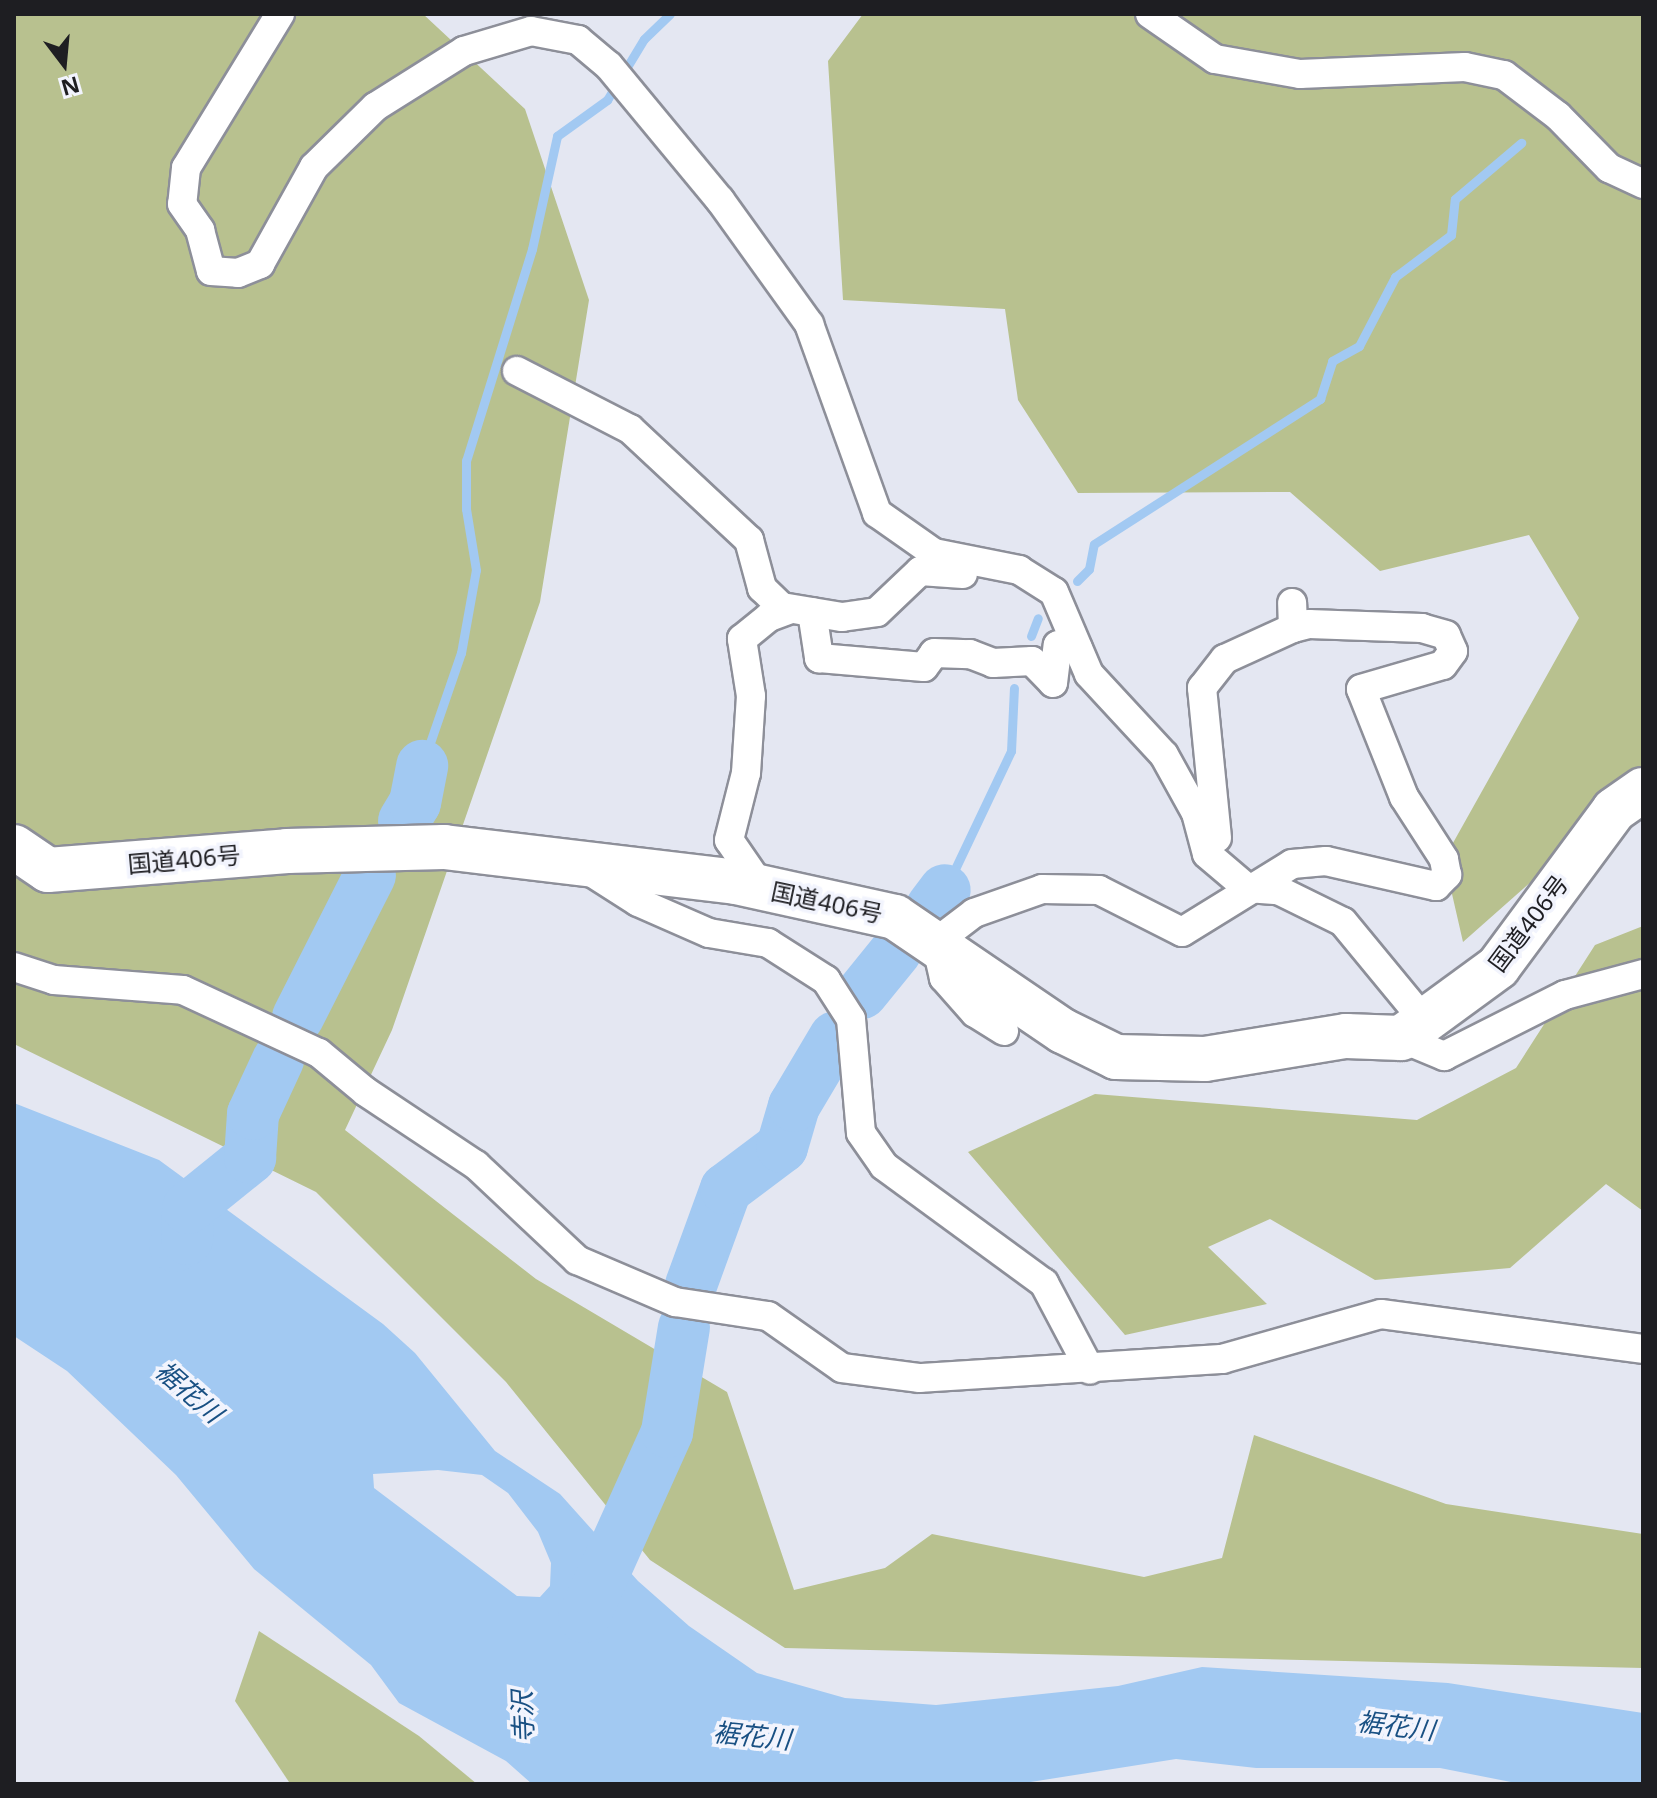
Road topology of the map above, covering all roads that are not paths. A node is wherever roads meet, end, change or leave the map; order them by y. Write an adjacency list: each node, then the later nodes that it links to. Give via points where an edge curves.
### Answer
1 (280, 14): 5 (street, via 186,168 182,204 200,230 211,271 238,273 260,264 314,167 375,107 451,59 531,31 578,40 609,66 720,200 809,324 877,513 934,553)
2 (1150, 14): 3 (street, via 1215,59 1286,72 1465,67 1504,75 1558,116 1609,168)
3 (1643, 184)
4 (517, 371): 6 (street, via 630,429 749,540 762,588 782,607)
5 (989, 564): 6 (street, via 967,574 920,571 877,612 842,617); 7 (street, via 1019,570 1054,592)
6 (802, 610): 7 (street, via 819,658 924,667 934,653 970,654 993,663 1032,661 1053,683 1058,645); 12 (street, via 769,617 742,639 751,696 746,773 729,840)
7 (1078, 648): 11 (street, via 1089,674 1164,755 1196,813 1207,854)
8 (1643, 790): 17 (highway, 国道406号, via 1614,810 1498,967)
9 (14, 847): 10 (highway, 国道406号, via 48,870 287,851 444,847)
10 (570, 859): 12 (highway, 国道406号); 20 (street, via 638,902 709,933 768,943 826,980 851,1019 861,1133 884,1166 1044,1283)
11 (1220, 864): 13 (street); 13 (street, via 1202,688 1225,659 1293,616 1309,624 1422,628 1446,635 1453,651 1443,665 1361,689 1404,797 1444,859 1447,875 1436,886 1413,884 1326,861 1292,864)
12 (762, 888): 14 (highway, 国道406号, via 895,917)
13 (1247, 888): 14 (street, via 1182,932 1099,890 1042,889 974,913); 17 (street, via 1278,890 1343,922)
14 (936, 942): 17 (highway, 国道406号, via 1063,1031 1116,1057 1205,1059); 18 (street, via 944,978 975,1013)
15 (14, 967): 20 (street, via 54,980 183,990 284,1036 319,1053 366,1092 476,1165 577,1260 675,1302 768,1316 842,1368 920,1378)
16 (1643, 974): 17 (street, via 1565,995 1444,1056)
17 (1412, 1028)
18 (1004, 1031)
19 (1643, 1349): 20 (street, via 1381,1314 1222,1359)
20 (1090, 1370)

